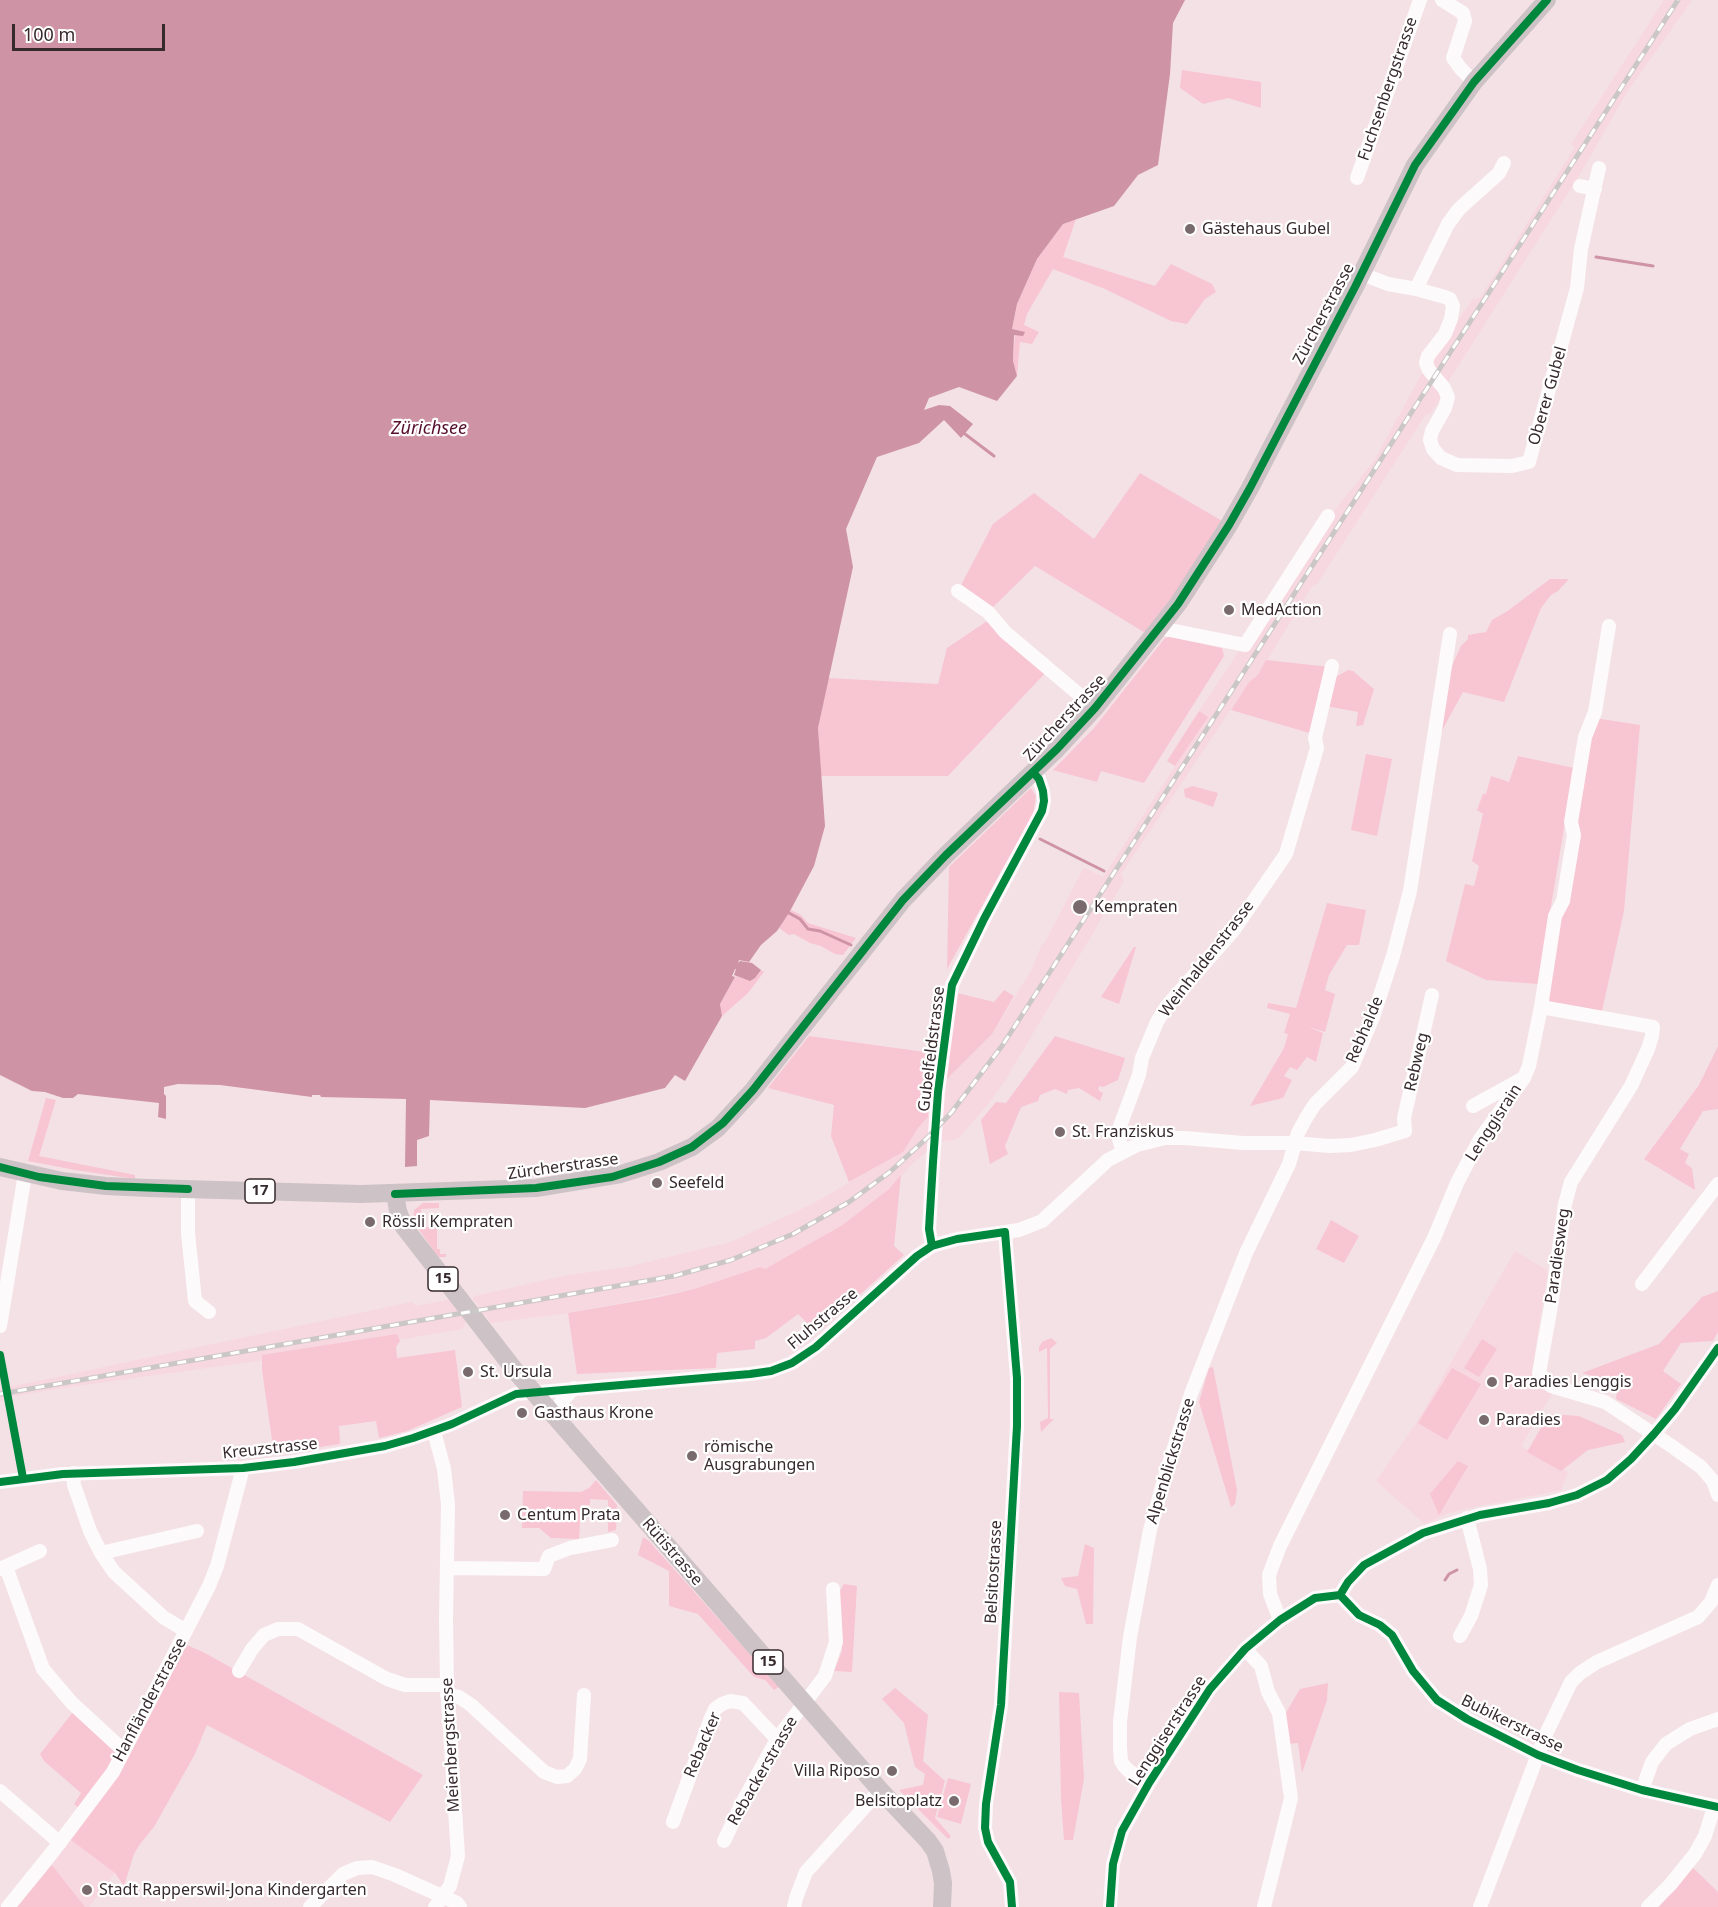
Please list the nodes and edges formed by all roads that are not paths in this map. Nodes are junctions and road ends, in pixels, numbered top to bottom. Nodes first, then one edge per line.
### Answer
1 (1420, 0) edge
2 (1442, 0) edge
3 (1547, 0) edge
4 (1474, 82) junction
5 (1504, 163) dead end
6 (1599, 168) dead end
7 (1357, 178) dead end
8 (1580, 186) dead end
9 (1595, 189) junction
10 (1362, 273) junction
11 (1416, 289) junction
12 (1328, 516) dead end
13 (958, 591) dead end
14 (1609, 626) dead end
15 (1160, 628) junction
16 (1450, 634) dead end
17 (1332, 666) dead end
18 (1095, 708) junction
19 (1033, 772) junction
20 (1432, 994) dead end
21 (1541, 1007) junction
22 (1524, 1078) junction
23 (1473, 1106) dead end
24 (1295, 1143) junction
25 (1123, 1152) junction
26 (0, 1167) edge
27 (25, 1174) junction
28 (1718, 1184) edge
29 (188, 1189) junction
30 (395, 1194) junction
31 (1012, 1231) junction
32 (932, 1246) junction
33 (1642, 1284) dead end
34 (209, 1312) dead end
35 (0, 1326) edge
36 (1718, 1348) edge
37 (574, 1388) junction
38 (533, 1392) junction
39 (557, 1419) junction
40 (434, 1431) junction
41 (1654, 1434) junction
42 (243, 1468) junction
43 (73, 1473) junction
44 (0, 1482) edge
45 (1718, 1495) edge
46 (1467, 1518) junction
47 (197, 1531) dead end
48 (612, 1540) dead end
49 (40, 1551) dead end
50 (101, 1553) junction
51 (3, 1568) edge
52 (447, 1568) junction
53 (1718, 1585) edge
54 (833, 1589) dead end
55 (1340, 1595) junction
56 (1280, 1620) junction
57 (186, 1631) junction
58 (1460, 1635) dead end
59 (1245, 1649) junction
60 (239, 1671) dead end
61 (447, 1690) junction
62 (584, 1695) dead end
63 (804, 1702) junction
64 (1718, 1719) edge
65 (777, 1739) junction
66 (123, 1750) junction
67 (1538, 1755) junction
68 (1149, 1783) junction
69 (880, 1790) junction
70 (1642, 1790) junction
71 (0, 1791) edge
72 (1716, 1807) edge
73 (674, 1822) dead end
74 (724, 1841) dead end
75 (60, 1843) junction
76 (439, 1902) edge
77 (8, 1907) edge
78 (310, 1907) edge
79 (460, 1907) edge
80 (795, 1907) edge
81 (942, 1907) edge
82 (1012, 1907) edge
83 (1110, 1907) edge
84 (1263, 1907) edge
85 (1480, 1907) edge
86 (1648, 1907) edge

1 - 7 street, Fuchsenbergstrasse
2 - 4 street
3 - 4 main road, Zürcherstrasse / 17
4 - 10 main road, Zürcherstrasse / 17
5 - 11 street
6 - 9 street, Oberer Gubel
8 - 9 street
9 - 11 street, Oberer Gubel
10 - 11 street, Oberer Gubel
10 - 15 main road, Zürcherstrasse / 17
12 - 15 street
13 - 18 street
14 - 21 street, Lenggisrain
15 - 18 main road, Zürcherstrasse / 17
16 - 24 street, Rebhalde
17 - 25 street, Weinhaldenstrasse
18 - 19 main road, Zürcherstrasse / 17
19 - 30 main road, Zürcherstrasse / 17
19 - 32 street, Gubelfeldstrasse
20 - 24 street, Rebweg
21 - 22 street, Lenggisrain
21 - 41 street, Paradiesweg
22 - 23 street
22 - 56 street, Lenggisrain
24 - 25 street
24 - 68 street, Alpenblickstrasse
25 - 31 street
26 - 27 main road, Zürcherstrasse / 17
27 - 29 main road, Zürcherstrasse / 17
27 - 35 street
28 - 33 street
29 - 30 main road, Zürcherstrasse / 17
29 - 34 street
30 - 38 main road, Rütistrasse / 15
31 - 32 street, Fluhstrasse
31 - 82 street, Belsitostrasse
32 - 37 street, Fluhstrasse
36 - 41 street
37 - 38 street, Fluhstrasse
37 - 39 street
38 - 39 main road, Rütistrasse / 15
38 - 40 street, Kreuzstrasse
39 - 63 main road, Rütistrasse / 15
40 - 42 street, Kreuzstrasse
40 - 52 street, Meienbergstrasse
41 - 45 street, Paradiesweg
41 - 46 street
42 - 43 street, Kreuzstrasse
42 - 57 street, Hanfländerstrasse
43 - 44 street, Kreuzstrasse
43 - 50 street
46 - 55 street
46 - 58 street
47 - 50 street
48 - 52 street
49 - 51 street
50 - 57 street
51 - 66 street
52 - 61 street, Meienbergstrasse
53 - 67 street
54 - 63 street, Rebackerstrasse
55 - 56 street, Lenggiserstrasse
55 - 67 street, Bubikerstrasse
56 - 59 street, Lenggiserstrasse
57 - 66 street, Hanfländerstrasse
59 - 68 street, Lenggiserstrasse
59 - 84 street
60 - 61 street
61 - 62 street
61 - 76 street, Meienbergstrasse
63 - 65 street, Rebackerstrasse
63 - 69 main road, Rütistrasse / 15
64 - 70 street
65 - 73 street, Rebacker
65 - 74 street, Rebackerstrasse
66 - 75 street, Hanfländerstrasse
67 - 70 street, Bubikerstrasse
67 - 85 street
68 - 83 street, Lenggiserstrasse
69 - 80 street
69 - 81 main road, Rütistrasse / 15
70 - 72 street, Bubikerstrasse
71 - 75 street
72 - 86 street
75 - 77 street, Hanfländerstrasse
76 - 78 street
76 - 79 street

